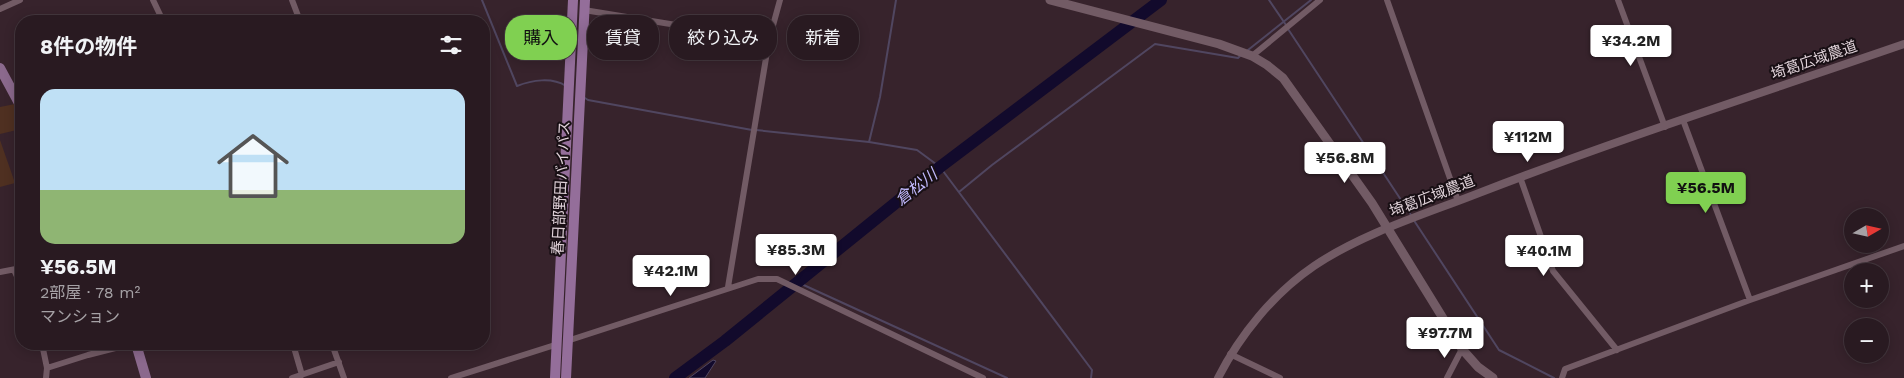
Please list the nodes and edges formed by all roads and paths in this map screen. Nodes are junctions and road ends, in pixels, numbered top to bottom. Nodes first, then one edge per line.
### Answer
1 (20, 0) edge
2 (153, 0) edge
3 (292, 0) edge
4 (573, 0) edge
5 (780, 0) edge
6 (1050, 0) edge
7 (1320, 0) edge
8 (1387, 0) edge
9 (1618, 0) edge
10 (585, 5) edge
11 (0, 9) edge
12 (160, 15) edge
13 (298, 15) edge
14 (776, 15) edge
15 (669, 21) edge
16 (1904, 44) edge
17 (1252, 56) junction
18 (766, 60) edge
19 (0, 68) edge
20 (3, 79) edge
21 (15, 98) edge
22 (1683, 120) junction
23 (1665, 127) junction
24 (1520, 177) junction
25 (1458, 201) junction
26 (1388, 228) junction
27 (1904, 246) edge
28 (15, 270) edge
29 (0, 272) edge
30 (728, 287) junction
31 (1750, 300) junction
32 (569, 340) junction
33 (557, 344) junction
34 (1462, 349) junction
35 (43, 350) edge
36 (108, 350) edge
37 (138, 350) edge
38 (295, 350) edge
39 (334, 350) edge
40 (1617, 350) junction
41 (1230, 354) junction
42 (339, 362) junction
43 (47, 368) junction
44 (302, 375) junction
45 (46, 378) edge
46 (146, 378) edge
47 (292, 378) edge
48 (344, 378) edge
49 (452, 378) edge
50 (555, 378) edge
51 (566, 378) edge
52 (983, 378) edge
53 (1218, 378) edge
54 (1280, 378) edge
55 (1447, 378) edge
56 (1493, 378) edge
57 (1562, 378) edge

1 - 11 street
2 - 12 street
3 - 13 street
4 - 33 highway, 春日部野田バイパス
5 - 14 street
6 - 17 main road
7 - 17 street
8 - 25 street
9 - 23 street
10 - 15 street
10 - 32 highway, 春日部野田バイパス
16 - 22 street, 埼葛広域農道
17 - 26 main road
18 - 30 street
19 - 20 main road
20 - 21 main road
22 - 23 street, 埼葛広域農道
22 - 31 street
23 - 24 street, 埼葛広域農道
24 - 25 street, 埼葛広域農道
24 - 40 street
25 - 26 street, 埼葛広域農道
26 - 34 main road
26 - 41 street, 埼葛広域農道
27 - 31 street
28 - 29 street
30 - 32 street
30 - 52 street
31 - 40 street
32 - 33 street
32 - 51 highway, 春日部野田バイパス
33 - 49 street
33 - 50 highway, 春日部野田バイパス
34 - 55 street
34 - 56 main road
35 - 43 street
36 - 43 street
37 - 46 main road
38 - 44 street
39 - 42 street
40 - 57 street
41 - 53 street, 埼葛広域農道
41 - 54 street
42 - 44 street
42 - 48 street
43 - 45 street
44 - 47 street

